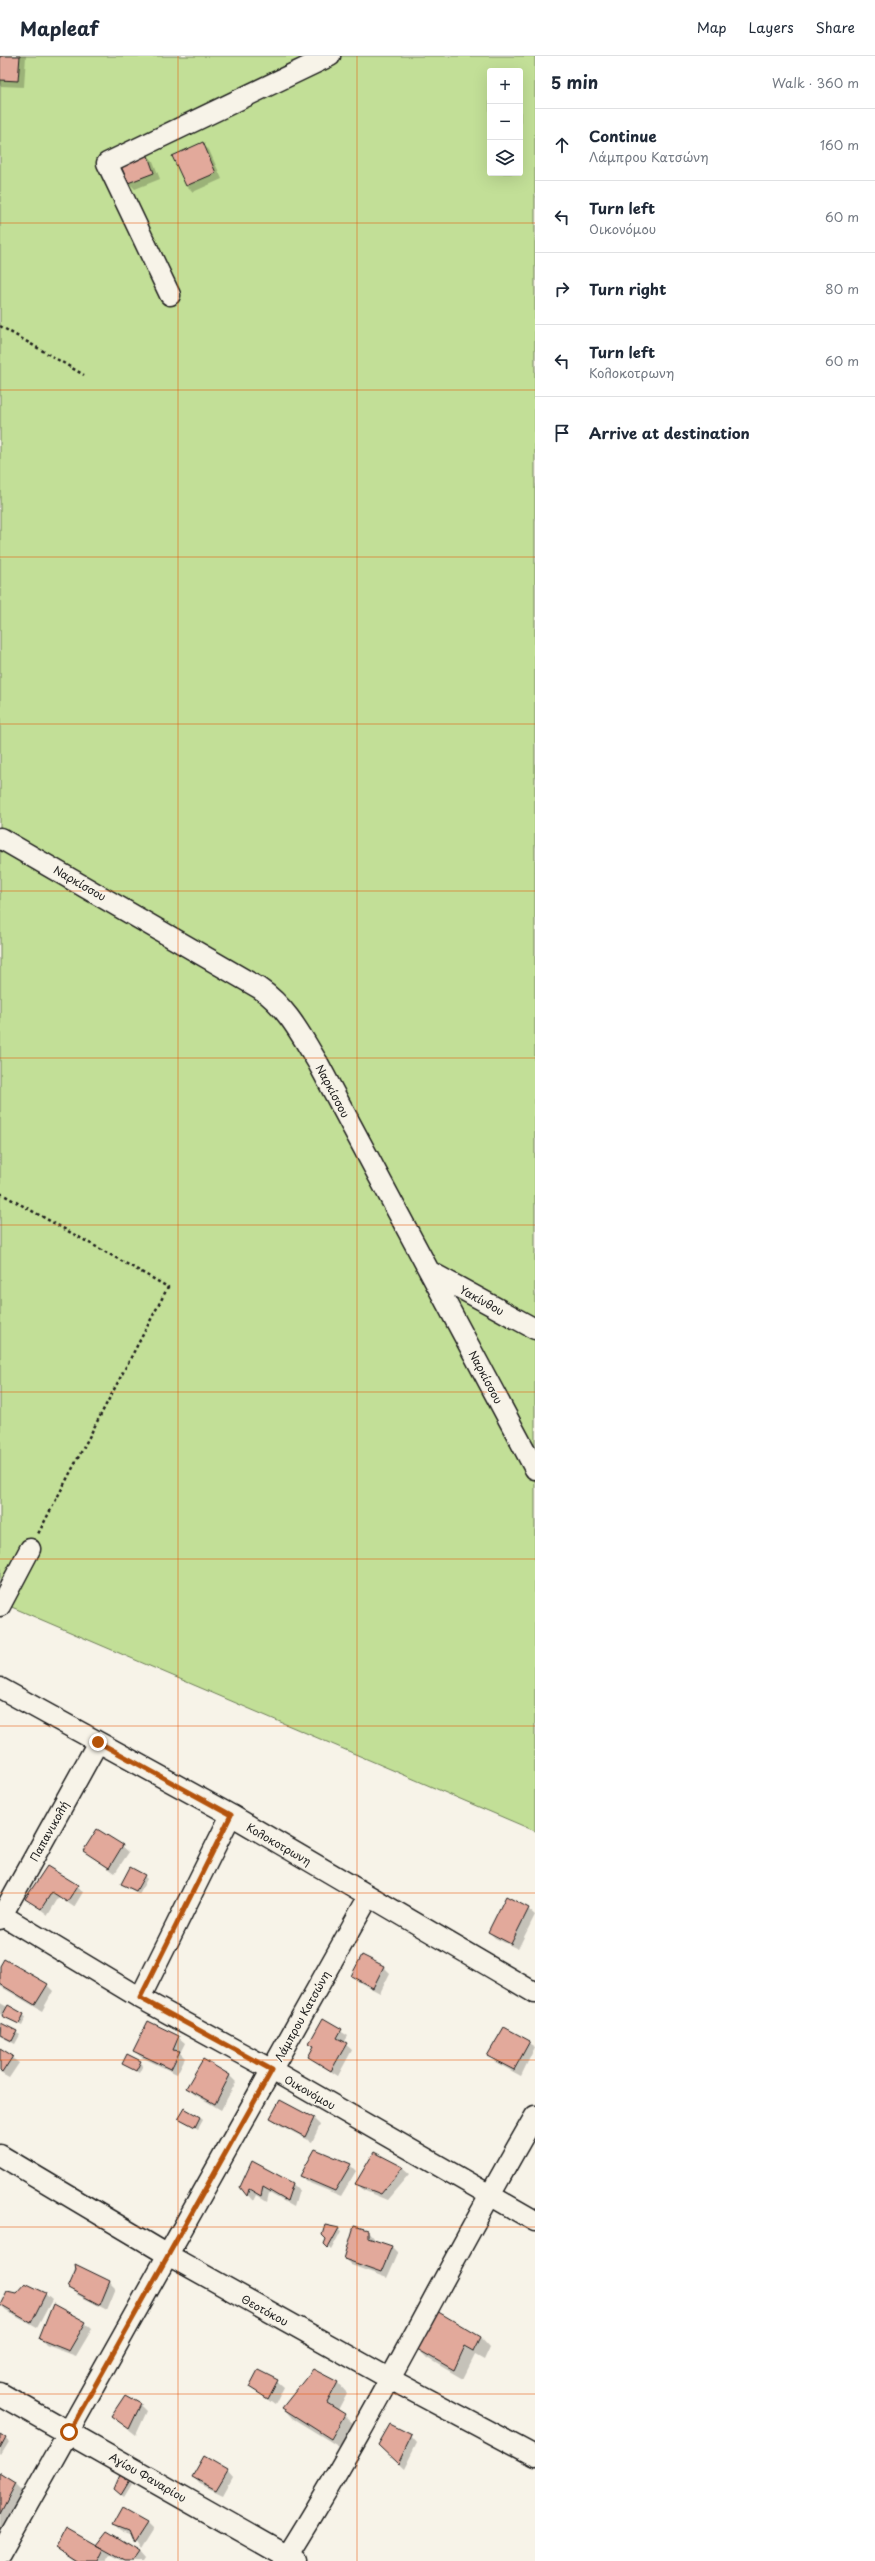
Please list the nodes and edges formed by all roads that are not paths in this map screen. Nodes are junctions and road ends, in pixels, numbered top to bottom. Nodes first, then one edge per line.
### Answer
1 (330, 56) edge
2 (170, 295) dead end
3 (0, 838) edge
4 (429, 1271) junction
5 (535, 1329) edge
6 (535, 1468) edge
7 (30, 1549) road end
8 (0, 1606) edge
9 (0, 1688) edge
10 (98, 1742) junction
11 (231, 1815) junction
12 (369, 1896) junction
13 (1, 1917) edge
14 (535, 1993) edge
15 (140, 1998) junction
16 (272, 2070) junction
17 (535, 2116) edge
18 (0, 2155) edge
19 (488, 2196) junction
20 (535, 2221) edge
21 (168, 2255) junction
22 (390, 2379) junction
23 (0, 2394) edge
24 (69, 2432) junction
25 (535, 2456) edge
26 (0, 2554) edge
27 (288, 2559) edge

1 - 2 street
3 - 4 street, Ναρκίσσου
4 - 5 street, Υακίνθου
4 - 6 street, Ναρκίσσου
7 - 8 street
9 - 10 street, Κολοκοτρωνη
10 - 11 street, Κολοκοτρωνη
10 - 13 street, Παπανικολή
11 - 12 street, Κολοκοτρωνη
11 - 15 street
12 - 14 street, Κολοκοτρωνη
12 - 16 street, Λάμπρου Κατσώνη
13 - 15 street, Οικονόμου
15 - 16 street, Οικονόμου
16 - 19 street, Οικονόμου
16 - 21 street, Λάμπρου Κατσώνη
17 - 19 street
18 - 21 street, Θεοτόκου
19 - 20 street, Οικονόμου
19 - 22 street
21 - 22 street, Θεοτόκου
21 - 24 street, Λάμπρου Κατσώνη
22 - 25 street, Θεοτόκου
22 - 27 street
23 - 24 street, Αγίου Φαναρίου
24 - 26 street, Λάμπρου Κατσώνη
24 - 27 street, Αγίου Φαναρίου

